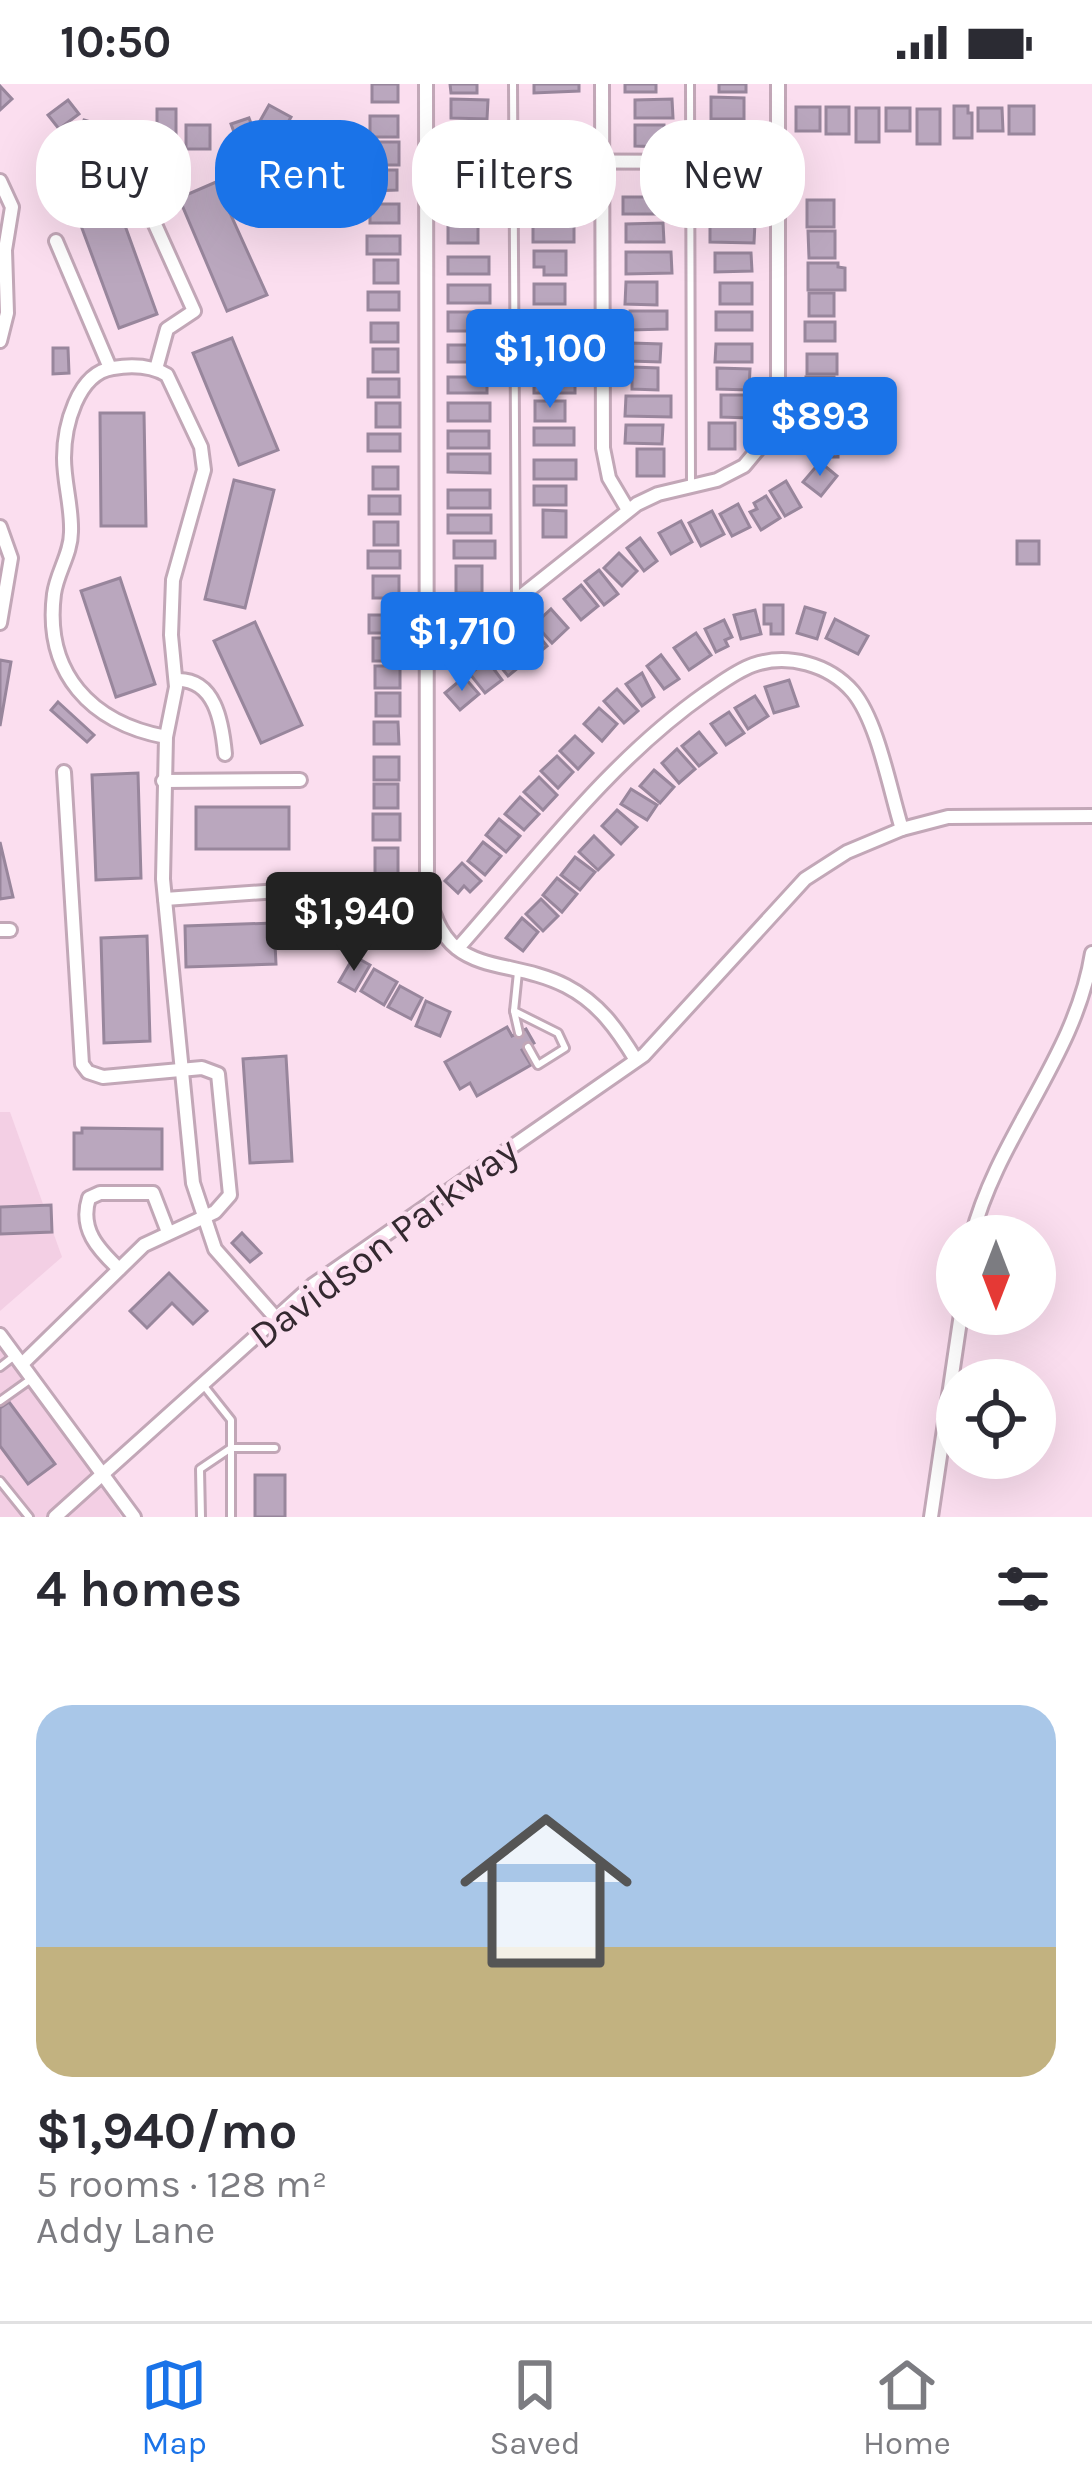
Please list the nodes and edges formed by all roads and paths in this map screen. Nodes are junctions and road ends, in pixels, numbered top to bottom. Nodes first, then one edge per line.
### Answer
1 (426, 84) edge
2 (513, 84) edge
3 (602, 84) edge
4 (690, 84) edge
5 (778, 84) edge
6 (426, 120) edge
7 (513, 120) edge
8 (602, 120) edge
9 (690, 120) edge
10 (778, 120) edge
11 (0, 181) edge
12 (157, 228) edge
13 (426, 228) edge
14 (514, 228) edge
15 (602, 228) edge
16 (691, 228) edge
17 (777, 228) edge
18 (3, 239) edge
19 (56, 241) dead end
20 (0, 341) edge
21 (110, 368) junction
22 (156, 369) junction
23 (692, 486) junction
24 (628, 510) junction
25 (0, 527) edge
26 (516, 602) junction
27 (0, 623) edge
28 (428, 638) junction
29 (176, 680) junction
30 (166, 736) junction
31 (225, 754) dead end
32 (64, 772) dead end
33 (300, 780) dead end
34 (164, 781) junction
35 (1092, 816) edge
36 (902, 830) junction
37 (293, 890) dead end
38 (165, 899) junction
39 (458, 948) junction
40 (1092, 953) edge
41 (518, 972) junction
42 (514, 1011) junction
43 (519, 1033) dead end
44 (528, 1047) dead end
45 (636, 1060) junction
46 (182, 1070) junction
47 (980, 1215) edge
48 (203, 1217) junction
49 (168, 1232) junction
50 (118, 1269) junction
51 (275, 1316) junction
52 (0, 1335) edge
53 (958, 1335) edge
54 (19, 1359) junction
55 (0, 1367) edge
56 (32, 1377) junction
57 (201, 1383) junction
58 (0, 1401) edge
59 (231, 1448) junction
60 (275, 1448) dead end
61 (102, 1471) junction
62 (0, 1480) edge
63 (29, 1517) edge
64 (55, 1517) edge
65 (134, 1517) edge
66 (201, 1517) edge
67 (231, 1517) edge
68 (931, 1517) edge

1 - 6 street
2 - 7 lane
3 - 8 street
4 - 9 lane
5 - 10 street
11 - 18 street
12 - 22 street
13 - 28 street
14 - 26 lane
15 - 24 street
16 - 23 lane
17 - 23 street
18 - 20 street
19 - 21 street
21 - 22 street
21 - 30 street
22 - 29 street
23 - 24 street
24 - 26 street
25 - 27 street
26 - 28 street
28 - 39 street
29 - 30 street
29 - 31 street
30 - 34 street
32 - 46 street
33 - 34 street
34 - 38 street
35 - 36 street, Davidson Parkway
36 - 39 street
36 - 45 street, Davidson Parkway
37 - 38 street
38 - 46 street
39 - 41 street
40 - 47 street
41 - 42 lane
41 - 45 street
42 - 43 lane
42 - 44 lane
45 - 51 street, Davidson Parkway
46 - 48 street
46 - 48 street
48 - 49 street
48 - 51 street
49 - 50 street
49 - 50 street
50 - 54 street
51 - 57 street, Davidson Parkway
52 - 54 street
53 - 68 street
54 - 55 lane
54 - 56 street
56 - 58 lane
56 - 61 street
57 - 59 lane
57 - 61 street, Davidson Parkway
59 - 60 lane
59 - 66 lane
59 - 67 lane
61 - 64 street, Davidson Parkway
61 - 65 street
62 - 63 lane

